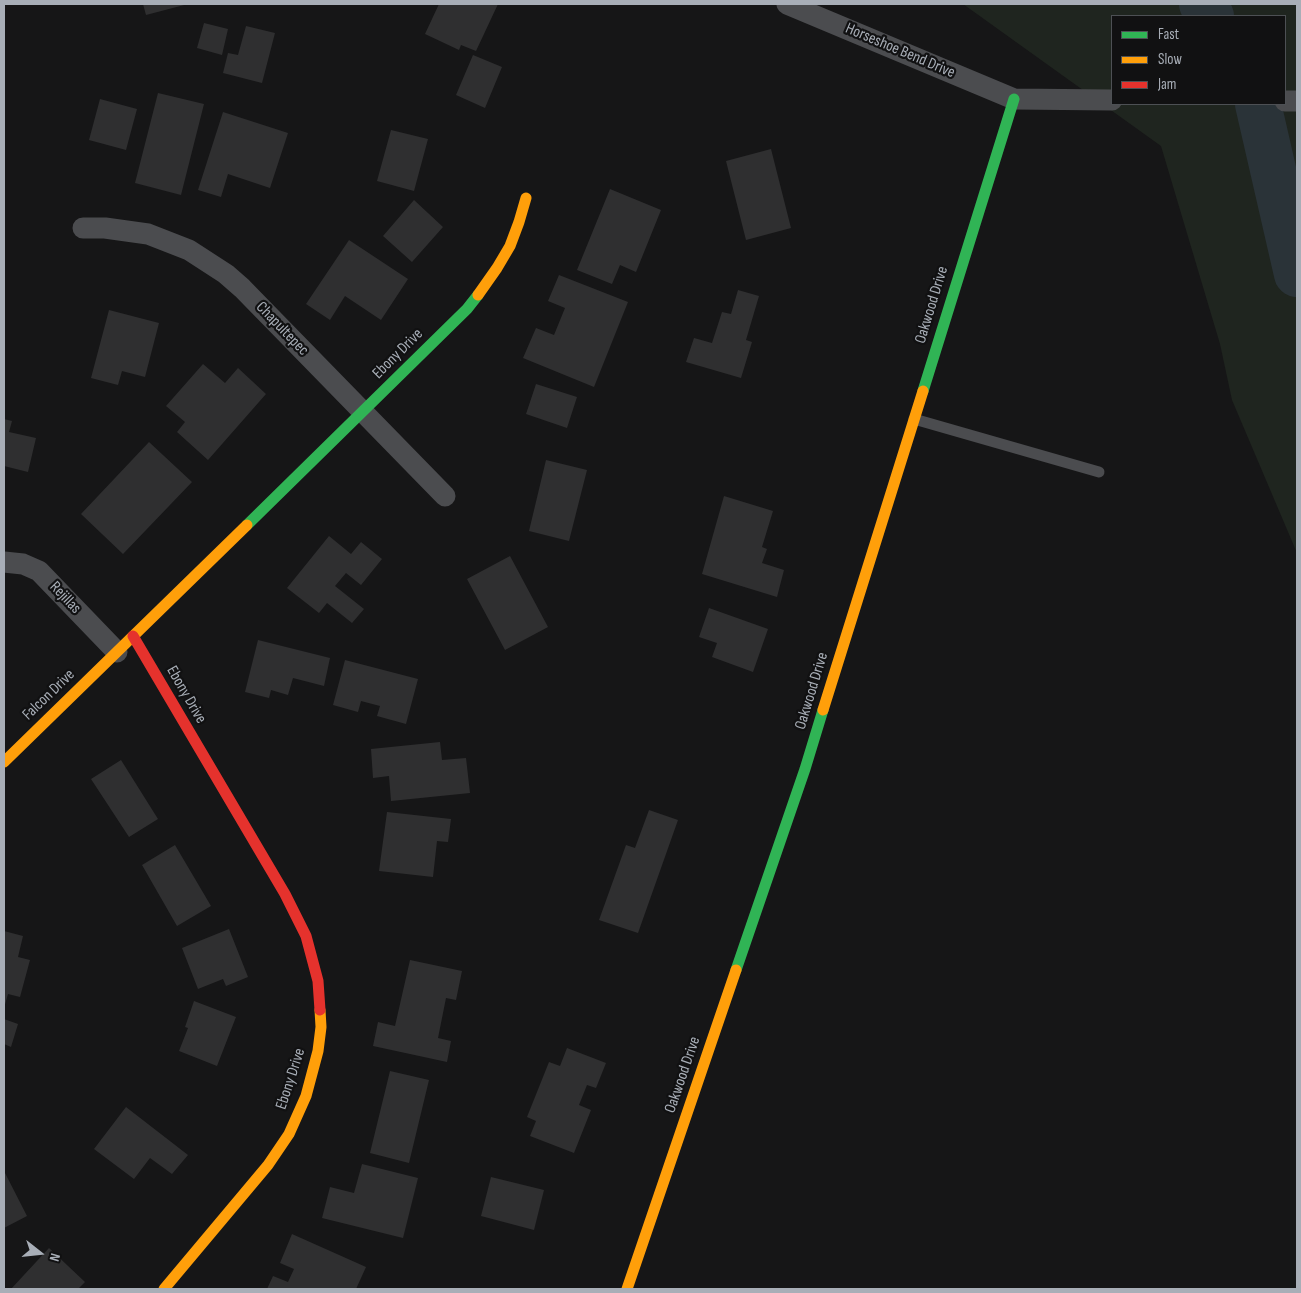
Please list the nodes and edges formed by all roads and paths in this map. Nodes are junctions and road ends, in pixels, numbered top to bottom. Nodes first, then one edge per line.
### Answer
1 (787, 4) edge
2 (1014, 99) junction
3 (1111, 100) edge
4 (526, 198) dead end
5 (83, 228) dead end
6 (362, 412) junction
7 (914, 419) junction
8 (1099, 472) dead end
9 (444, 496) dead end
10 (4, 562) edge
11 (133, 636) junction
12 (117, 652) junction
13 (4, 762) edge
14 (164, 1289) edge
15 (627, 1289) edge

1 - 2 street, Horseshoe Bend Drive
2 - 3 street
2 - 7 street, Oakwood Drive
4 - 6 street, Ebony Drive
5 - 6 street, Chapultepec
6 - 9 street, Chapultepec
6 - 11 street, Ebony Drive
7 - 8 lane
7 - 15 street, Oakwood Drive
10 - 12 street, Rejillas
11 - 12 street, Falcon Drive
11 - 14 street, Ebony Drive
12 - 13 street, Falcon Drive

